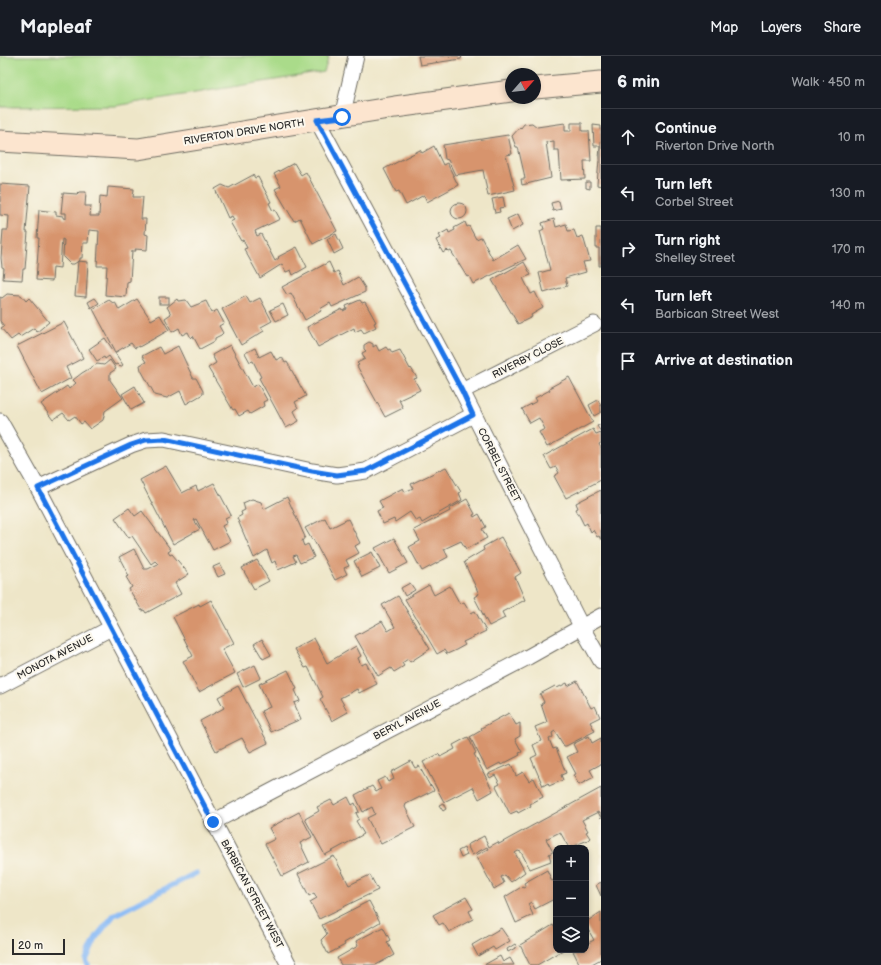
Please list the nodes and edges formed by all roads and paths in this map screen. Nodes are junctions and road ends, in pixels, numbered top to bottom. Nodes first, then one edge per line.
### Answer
1 (356, 56) edge
2 (601, 82) edge
3 (541, 87) edge
4 (505, 92) edge
5 (342, 117) junction
6 (317, 120) junction
7 (0, 141) edge
8 (594, 324) dead end
9 (462, 391) junction
10 (473, 415) junction
11 (0, 421) edge
12 (38, 488) junction
13 (601, 616) edge
14 (581, 626) junction
15 (111, 628) junction
16 (601, 661) edge
17 (0, 686) edge
18 (213, 822) junction
19 (289, 965) edge

1 - 5 street
2 - 3 street
4 - 5 street, RIVERTON DRIVE NORTH
5 - 6 street, RIVERTON DRIVE NORTH
6 - 7 street, RIVERTON DRIVE NORTH
6 - 9 street, CORBEL STREET
8 - 9 street, RIVERBY CLOSE
9 - 10 street, CORBEL STREET
10 - 12 street
10 - 14 street, CORBEL STREET
11 - 12 street, BARBICAN STREET WEST
12 - 15 street, BARBICAN STREET WEST
13 - 14 street, BERYL AVENUE
14 - 16 street, CORBEL STREET
14 - 18 street, BERYL AVENUE
15 - 17 street, MONOTA AVENUE
15 - 18 street, BARBICAN STREET WEST
18 - 19 street, BARBICAN STREET WEST

